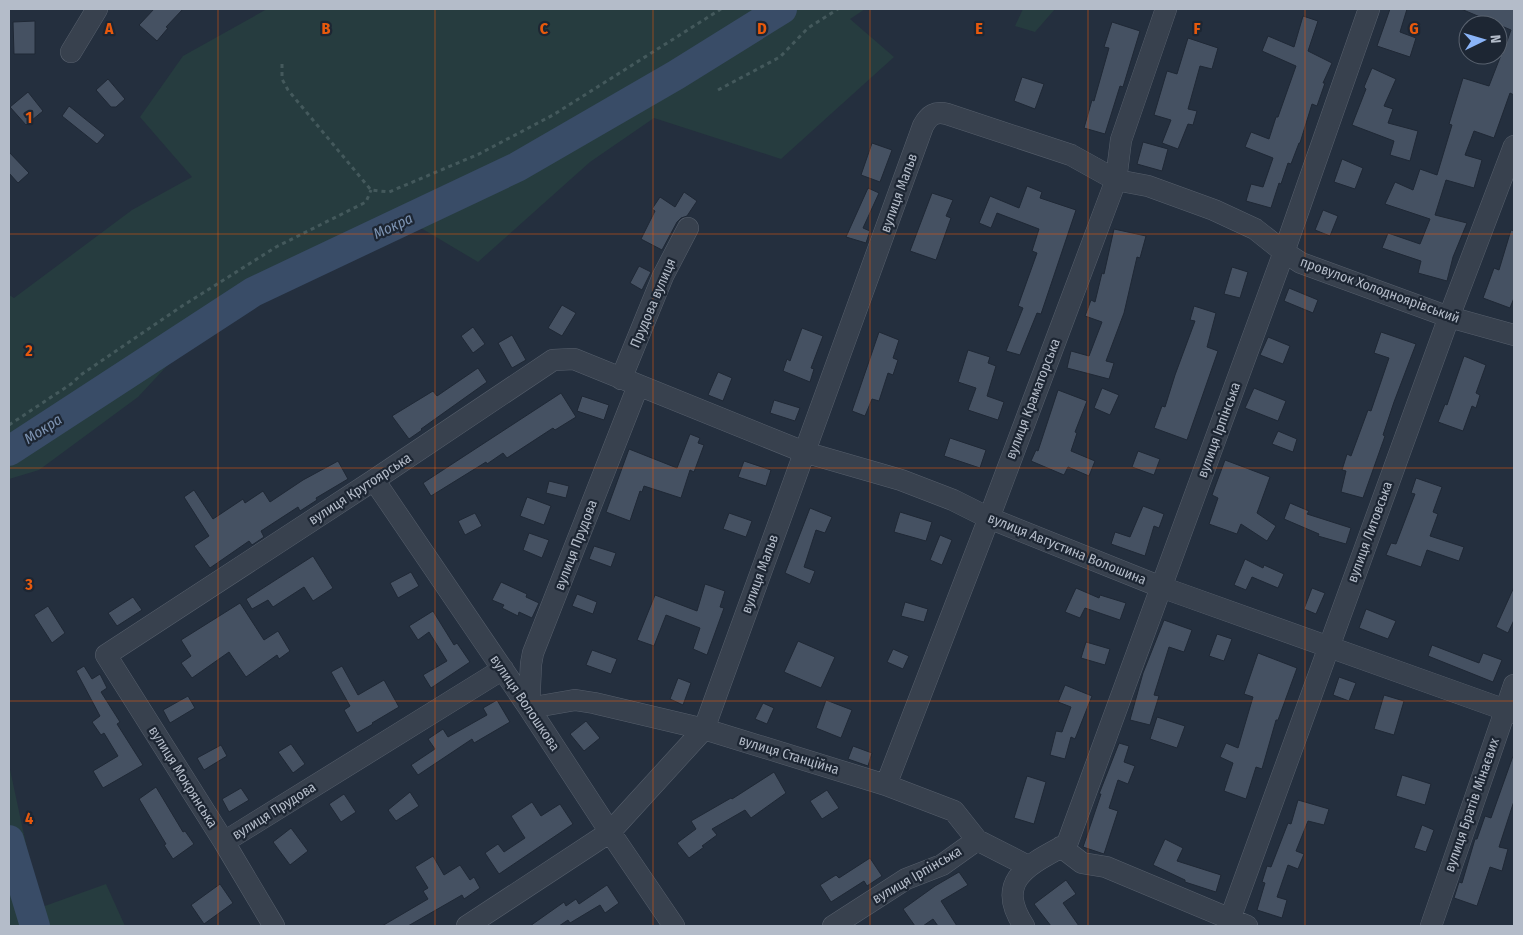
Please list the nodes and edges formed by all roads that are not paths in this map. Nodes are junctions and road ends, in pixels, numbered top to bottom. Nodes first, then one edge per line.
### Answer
1 (97, 9) edge
2 (1166, 9) edge
3 (1369, 9) edge
4 (71, 52) dead end
5 (923, 126) joint
6 (1514, 146) edge
7 (1116, 180) junction
8 (688, 228) dead end
9 (1284, 252) junction
10 (1449, 317) junction
11 (1514, 335) edge
12 (630, 383) junction
13 (804, 452) junction
14 (374, 480) junction
15 (989, 518) junction
16 (1161, 587) junction
17 (1328, 647) junction
18 (106, 655) joint
19 (503, 669) junction
20 (1514, 684) edge
21 (529, 708) junction
22 (1510, 712) edge
23 (704, 729) junction
24 (886, 785) junction
25 (610, 832) junction
26 (977, 840) junction
27 (224, 842) junction
28 (1062, 847) junction
29 (1028, 866) junction
30 (1238, 922) edge
31 (274, 926) edge
32 (467, 926) edge
33 (674, 926) edge
34 (833, 926) edge
35 (1024, 926) edge
36 (1431, 926) edge

1 - 4 street
2 - 7 street, вулиця Краматорська
3 - 9 street, вулиця Ірпінська
5 - 7 street, провулок Холодноярівський
5 - 13 street, вулиця Мальв
6 - 10 street, вулиця Литовська
7 - 9 street, провулок Холодноярівський
7 - 15 street, вулиця Краматорська
8 - 12 street, Прудова вулиця
9 - 10 street, провулок Холодноярівський
9 - 16 street, вулиця Ірпінська
10 - 11 street, провулок Холодноярівський
10 - 17 street, вулиця Литовська
12 - 13 street, вулиця Августина Волошина
12 - 14 street, вулиця Крутоярська
12 - 21 street, вулиця Прудова
13 - 15 street, вулиця Августина Волошина
13 - 23 street, вулиця Мальв
14 - 18 street, вулиця Крутоярська
14 - 19 street, вулиця Волошкова
15 - 16 street, вулиця Августина Волошина
15 - 24 street, вулиця Краматорська
16 - 17 street, вулиця Августина Волошина
16 - 28 street, вулиця Ірпінська
17 - 22 street, вулиця Августина Волошина
17 - 30 street, вулиця Литовська
18 - 27 street, вулиця Мокрянська
19 - 21 street, вулиця Волошкова
19 - 27 street, вулиця Прудова
20 - 22 street, вулиця Братів Мінаєвих
21 - 23 street, вулиця Станційна
21 - 25 street, вулиця Волошкова
22 - 36 street, вулиця Братів Мінаєвих
23 - 24 street, вулиця Станційна
23 - 25 street, вулиця Мальв
24 - 26 street, вулиця Станційна
25 - 32 street, вулиця Мальв
25 - 33 street, вулиця Волошкова
26 - 29 street, вулиця Станційна
26 - 34 street, вулиця Ірпінська
27 - 31 street, вулиця Мокрянська
28 - 29 street
28 - 30 street
29 - 35 street

